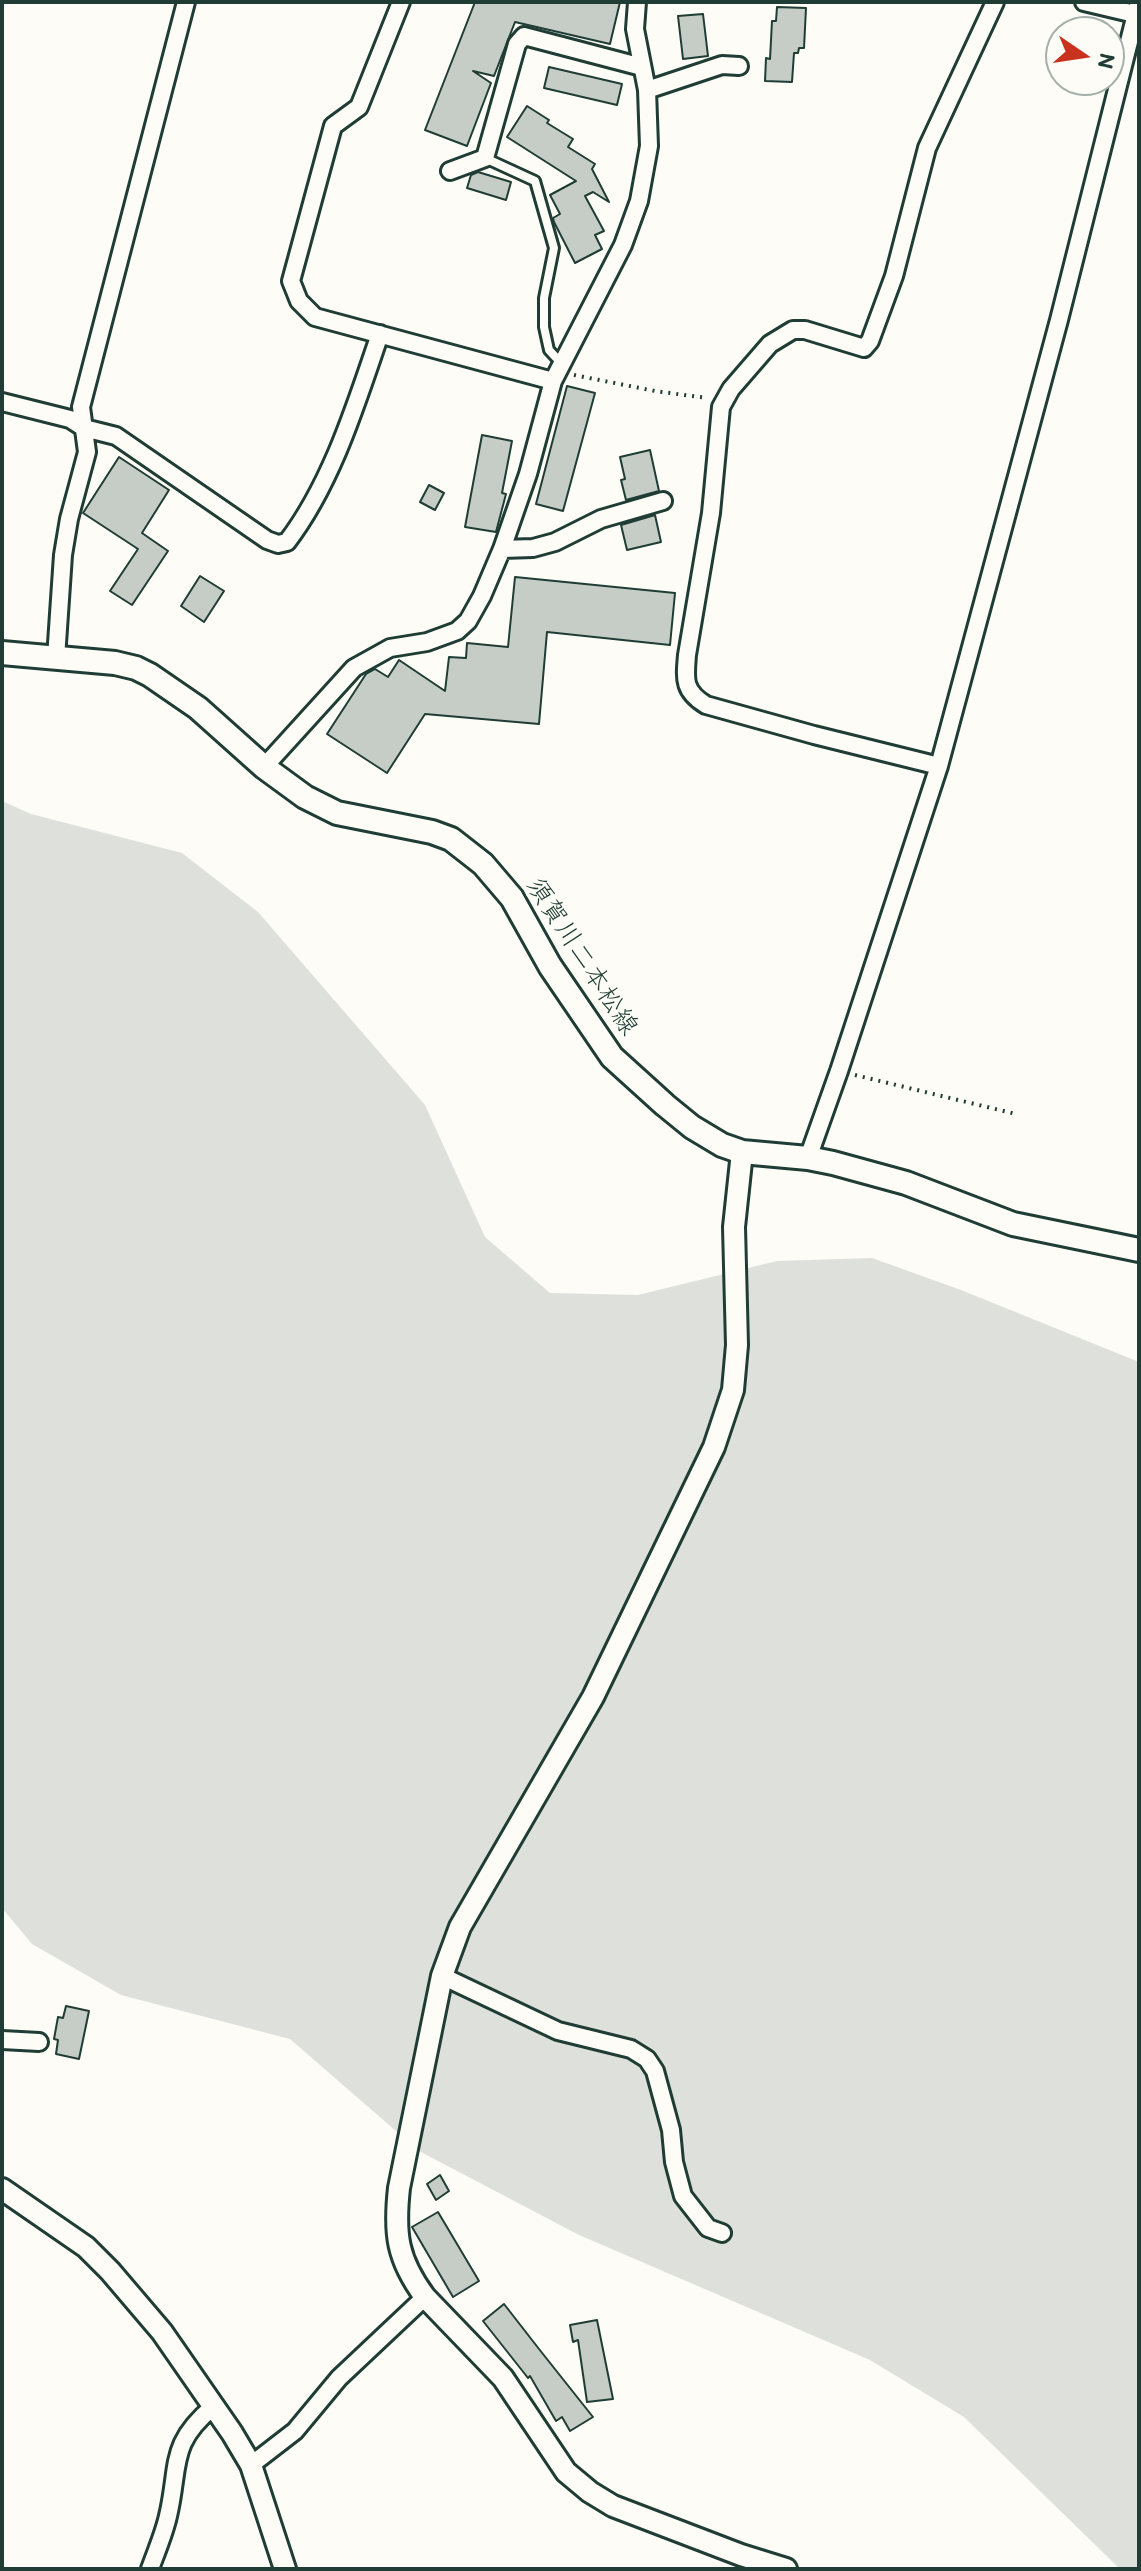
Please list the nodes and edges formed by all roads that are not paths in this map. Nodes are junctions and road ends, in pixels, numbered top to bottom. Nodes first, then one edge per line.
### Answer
1 (186, 2) edge
2 (401, 2) edge
3 (637, 2) edge
4 (995, 2) edge
5 (1084, 2) edge
6 (1138, 10) edge
7 (739, 66) dead end
8 (642, 67) junction
9 (647, 90) junction
10 (485, 158) junction
11 (450, 171) dead end
12 (380, 334) junction
13 (558, 372) junction
14 (2, 402) edge
15 (84, 428) junction
16 (663, 501) dead end
17 (502, 549) junction
18 (2, 653) edge
19 (56, 658) junction
20 (939, 766) junction
21 (264, 767) junction
22 (742, 1152) junction
23 (808, 1158) junction
24 (1139, 1250) edge
25 (442, 1976) junction
26 (2, 2040) edge
27 (39, 2042) dead end
28 (2, 2189) edge
29 (722, 2233) dead end
30 (425, 2297) junction
31 (214, 2406) junction
32 (251, 2465) junction
33 (150, 2569) edge
34 (285, 2569) edge
35 (786, 2569) edge

1 - 15 street
2 - 12 street
3 - 8 street
4 - 20 street
5 - 6 street
6 - 20 street
7 - 9 street
8 - 9 street
8 - 10 street
9 - 13 street
10 - 11 street
10 - 13 lane
12 - 13 street
12 - 15 street
13 - 17 street
14 - 15 street
15 - 19 street
16 - 17 street
17 - 21 street
18 - 19 main road, 須賀川二本松線
19 - 21 main road, 須賀川二本松線
20 - 23 street
21 - 22 main road, 須賀川二本松線
22 - 23 main road, 須賀川二本松線
22 - 25 street
23 - 24 main road, 須賀川二本松線
25 - 29 street
25 - 30 street
26 - 27 street
28 - 31 street
30 - 32 street
30 - 35 street
31 - 32 street
31 - 33 street
32 - 34 street

